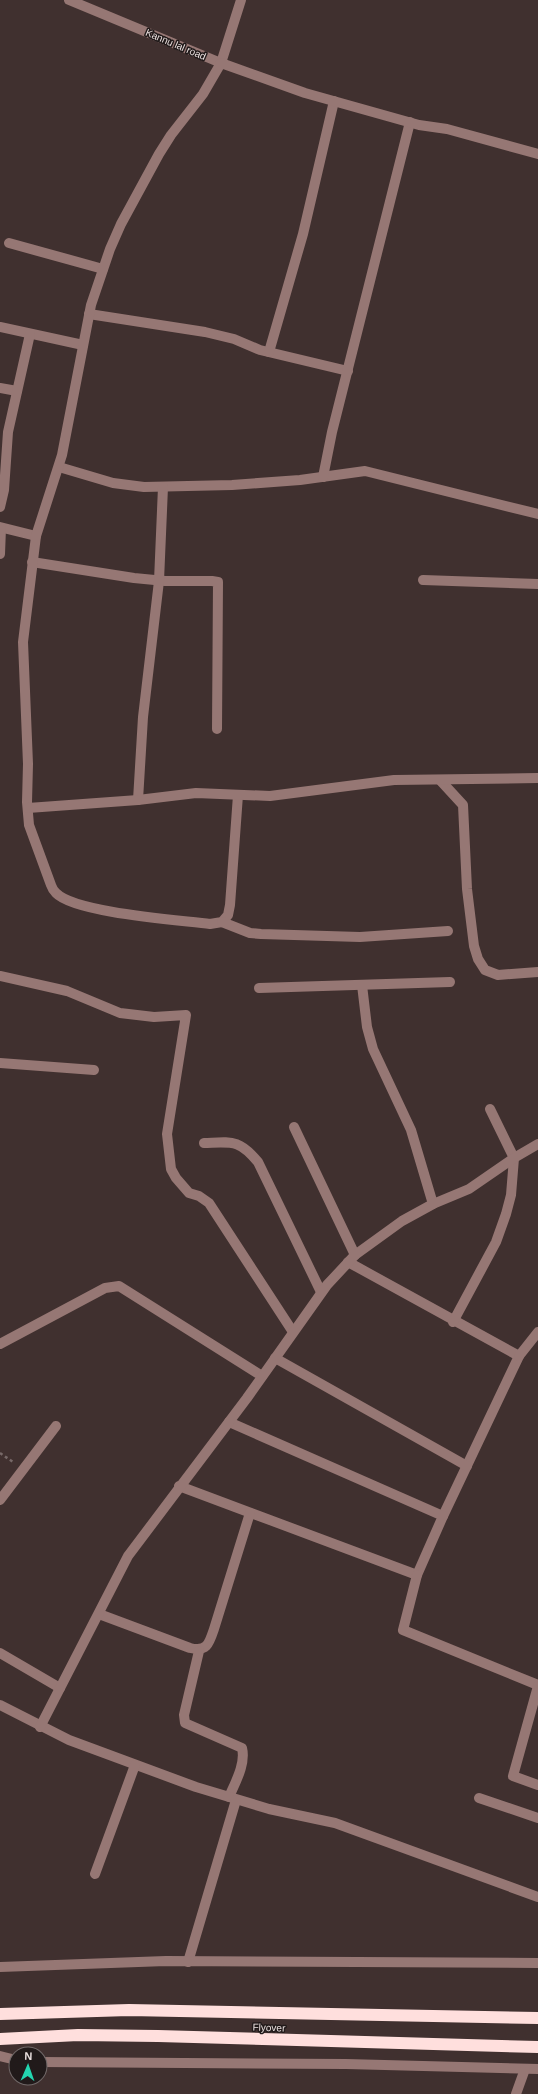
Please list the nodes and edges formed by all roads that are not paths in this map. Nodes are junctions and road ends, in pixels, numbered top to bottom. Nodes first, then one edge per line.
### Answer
1 (70, 0) edge
2 (241, 0) edge
3 (221, 63) junction
4 (334, 101) junction
5 (415, 124) junction
6 (538, 154) edge
7 (10, 243) dead end
8 (102, 269) junction
9 (89, 314) junction
10 (0, 328) edge
11 (30, 334) junction
12 (83, 345) junction
13 (269, 352) junction
14 (348, 371) junction
15 (0, 388) edge
16 (17, 391) junction
17 (58, 467) junction
18 (323, 477) junction
19 (163, 487) junction
20 (0, 507) edge
21 (538, 514) edge
22 (1, 528) edge
23 (36, 536) junction
24 (0, 554) edge
25 (32, 562) junction
26 (423, 580) dead end
27 (159, 581) junction
28 (538, 584) edge
29 (217, 729) dead end
30 (538, 778) edge
31 (440, 780) junction
32 (238, 795) junction
33 (138, 800) junction
34 (28, 808) junction
35 (222, 922) junction
36 (448, 931) dead end
37 (538, 972) edge
38 (0, 976) edge
39 (450, 982) dead end
40 (362, 985) junction
41 (259, 988) dead end
42 (0, 1063) edge
43 (94, 1070) dead end
44 (490, 1109) dead end
45 (294, 1128) dead end
46 (204, 1143) dead end
47 (538, 1144) edge
48 (514, 1158) junction
49 (433, 1204) junction
50 (352, 1259) junction
51 (322, 1292) junction
52 (453, 1322) junction
53 (293, 1332) junction
54 (538, 1332) edge
55 (0, 1344) edge
56 (519, 1356) junction
57 (275, 1358) junction
58 (262, 1376) junction
59 (229, 1422) junction
60 (56, 1426) dead end
61 (466, 1466) junction
62 (179, 1486) junction
63 (0, 1500) edge
64 (250, 1513) junction
65 (443, 1516) junction
66 (417, 1575) junction
67 (99, 1614) junction
68 (199, 1650) junction
69 (0, 1653) edge
70 (538, 1686) edge
71 (60, 1688) junction
72 (0, 1705) edge
73 (40, 1727) junction
74 (135, 1765) junction
75 (538, 1785) edge
76 (232, 1798) junction
77 (478, 1798) dead end
78 (538, 1818) edge
79 (95, 1874) dead end
80 (538, 1896) edge
81 (188, 1962) junction
82 (538, 1963) edge
83 (0, 1967) edge
84 (0, 2014) edge
85 (538, 2018) edge
86 (0, 2039) edge
87 (538, 2047) edge
88 (48, 2062) edge
89 (525, 2069) junction
90 (538, 2069) edge
91 (516, 2094) edge

1 - 3 street, Kannu lal road
2 - 3 street
3 - 4 street, Kannu lal road
3 - 8 street
4 - 5 street, Kannu lal road
4 - 13 street
5 - 6 street, Kannu lal road
5 - 14 street
7 - 8 street
8 - 9 street
9 - 12 street
9 - 13 street
10 - 11 street
11 - 12 street
11 - 16 street
12 - 17 street
13 - 14 street
14 - 18 street
15 - 16 street
16 - 20 street
17 - 19 street
17 - 23 street
18 - 19 street
18 - 21 street
19 - 27 street
22 - 23 street
22 - 24 street
23 - 25 street
25 - 27 street
25 - 34 street
26 - 28 street
27 - 29 street
27 - 33 street
30 - 31 street
31 - 32 street
31 - 37 street
32 - 33 street
32 - 35 street
33 - 34 street
34 - 35 street
35 - 36 street
38 - 53 street
39 - 40 street
40 - 41 street
40 - 49 street
42 - 43 street
44 - 48 street
45 - 50 street
46 - 51 street
47 - 48 street
48 - 49 street
48 - 52 street
49 - 50 street
50 - 51 street
50 - 52 street
51 - 53 street
52 - 56 street
53 - 57 street
54 - 56 street
55 - 58 street
56 - 61 street
57 - 58 street
57 - 61 street
58 - 59 street
59 - 62 street
59 - 65 street
60 - 63 street
61 - 65 street
62 - 64 street
62 - 67 street
64 - 66 street
64 - 68 street
65 - 66 street
66 - 70 street
67 - 68 street
67 - 71 street
68 - 76 street
69 - 71 street
70 - 75 street
71 - 73 street
72 - 73 street
73 - 74 street
74 - 76 street
74 - 79 street
76 - 80 street
76 - 81 street
77 - 78 street
81 - 82 street
81 - 83 street
84 - 85 highway, Flyover
86 - 87 highway, Flyover
88 - 89 street
89 - 90 street
89 - 91 street

